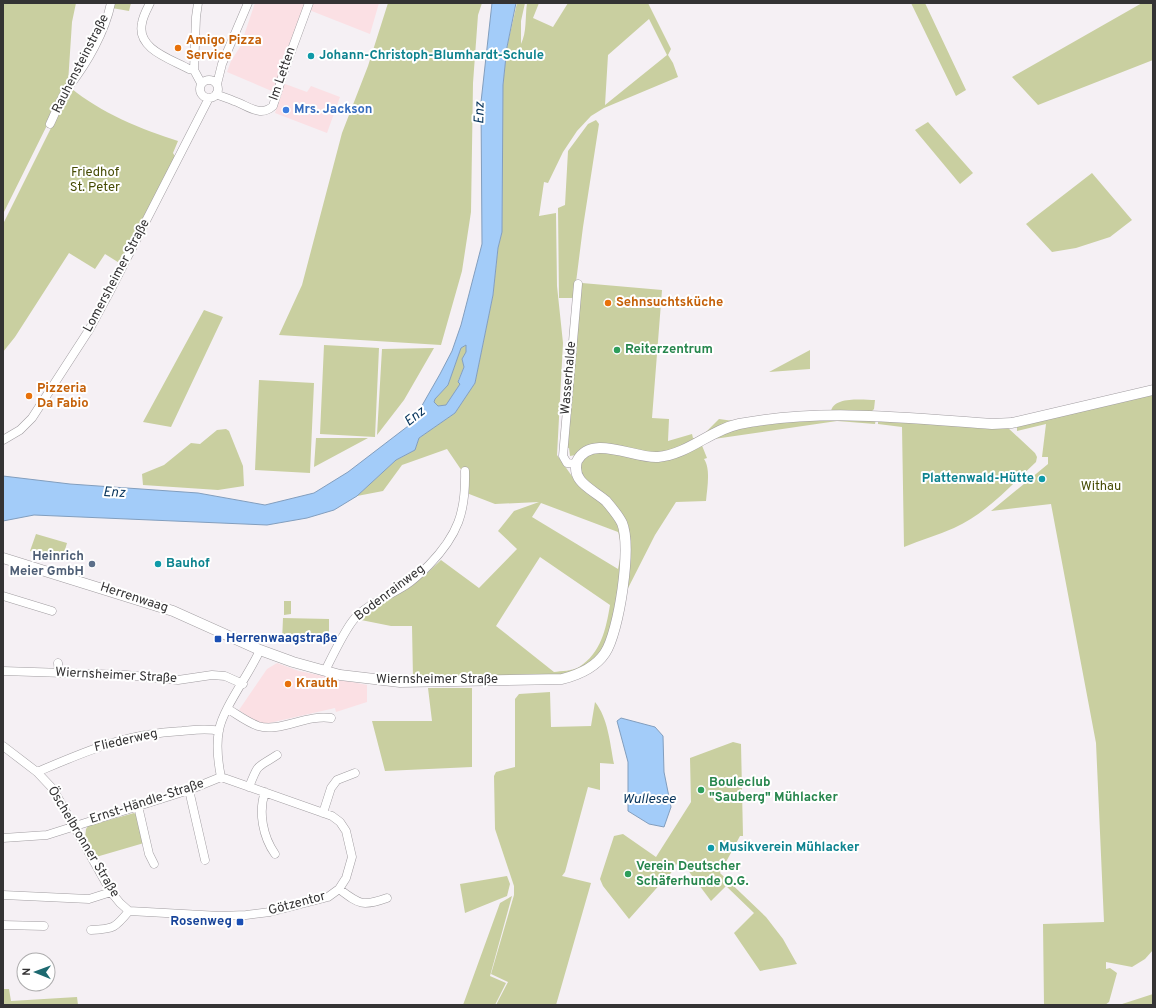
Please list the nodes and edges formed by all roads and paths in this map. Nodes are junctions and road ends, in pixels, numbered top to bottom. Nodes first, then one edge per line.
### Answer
1 (110, 3) edge
2 (150, 3) edge
3 (198, 3) edge
4 (248, 3) edge
5 (309, 3) edge
6 (194, 70) junction
7 (201, 83) junction
8 (212, 90) junction
9 (50, 124) dead end
10 (578, 284) dead end
11 (1153, 390) edge
12 (3, 440) edge
13 (576, 464) junction
14 (465, 471) dead end
15 (3, 558) edge
16 (3, 596) edge
17 (52, 611) dead end
18 (260, 650) junction
19 (58, 663) dead end
20 (3, 671) edge
21 (325, 672) junction
22 (59, 673) junction
23 (243, 684) junction
24 (228, 709) junction
25 (331, 718) dead end
26 (219, 731) junction
27 (3, 746) edge
28 (277, 755) dead end
29 (37, 772) junction
30 (355, 773) dead end
31 (221, 777) junction
32 (248, 787) junction
33 (190, 790) junction
34 (265, 792) junction
35 (138, 806) junction
36 (323, 813) junction
37 (74, 826) junction
38 (3, 838) edge
39 (276, 854) dead end
40 (205, 860) dead end
41 (154, 864) dead end
42 (339, 889) junction
43 (111, 892) junction
44 (3, 895) edge
45 (387, 898) dead end
46 (129, 911) junction
47 (220, 916) joint
48 (3, 925) edge
49 (44, 926) dead end
50 (91, 930) dead end

1 - 9 street, Rauhensteinstraße
2 - 6 street
3 - 6 street
4 - 8 street
5 - 8 street, Im Letten
6 - 7 street
7 - 8 street
7 - 8 street
8 - 12 street, Lomersheimer Straße
10 - 13 street, Wasserhalde
11 - 13 main road
13 - 21 main road, Wiernsheimer Straße
14 - 21 street, Bodenrainweg
15 - 18 main road, Herrenwaag
16 - 17 street
18 - 21 main road, Wiernsheimer Straße
18 - 23 street
19 - 22 street
20 - 22 street, Wiernsheimer Straße
22 - 23 street, Wiernsheimer Straße
23 - 24 street
24 - 25 street
24 - 26 street
26 - 29 street, Fliederweg
26 - 31 street
27 - 29 street, Öschelbronner Straße
28 - 32 street
29 - 37 street, Öschelbronner Straße
30 - 36 street
31 - 32 street, Götzentor
31 - 33 street, Ernst-Händle-Straße
32 - 34 street, Götzentor
33 - 35 street, Ernst-Händle-Straße
33 - 40 street
34 - 36 street, Götzentor
34 - 39 street
35 - 37 street, Ernst-Händle-Straße
35 - 41 street
36 - 42 street, Götzentor
37 - 38 street, Ernst-Händle-Straße
37 - 43 street, Öschelbronner Straße
42 - 45 street
42 - 47 street, Götzentor
43 - 44 street
43 - 46 street, Öschelbronner Straße
46 - 47 street, Öschelbronner Straße
46 - 50 street
48 - 49 street

